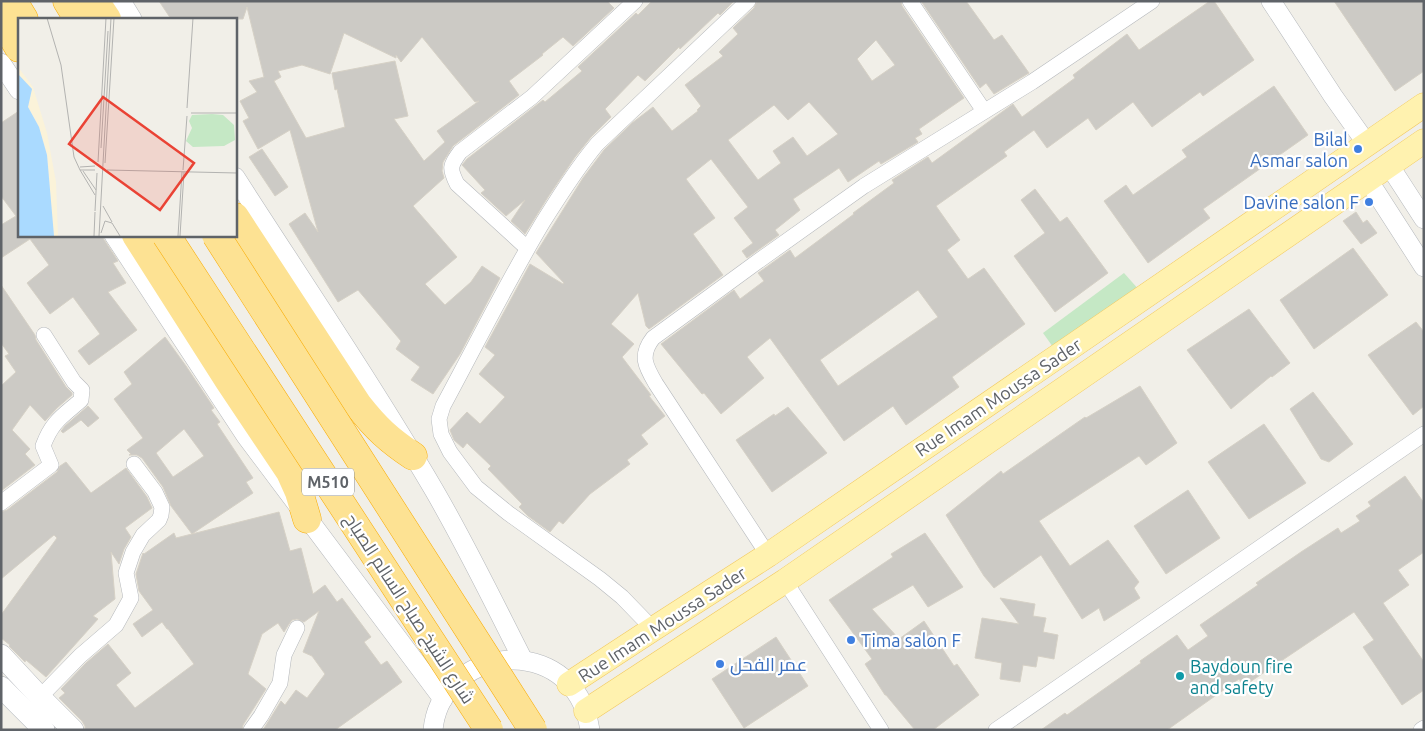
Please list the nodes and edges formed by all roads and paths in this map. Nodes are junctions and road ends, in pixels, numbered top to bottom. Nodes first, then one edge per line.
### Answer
1 (67, 1) edge
2 (95, 1) edge
3 (121, 1) edge
4 (635, 1) edge
5 (748, 1) edge
6 (910, 1) edge
7 (1152, 1) edge
8 (1271, 1) edge
9 (14, 12) edge
10 (77, 18) edge
11 (106, 18) edge
12 (131, 18) edge
13 (18, 41) edge
14 (1, 63) edge
15 (18, 88) edge
16 (1424, 106) edge
17 (984, 111) junction
18 (1424, 141) edge
19 (1367, 144) junction
20 (1389, 165) junction
21 (236, 179) edge
22 (1368, 180) junction
23 (236, 219) edge
24 (1424, 219) edge
25 (115, 236) edge
26 (137, 236) edge
27 (167, 236) edge
28 (217, 236) edge
29 (528, 248) junction
30 (1424, 268) edge
31 (44, 335) dead end
32 (1424, 434) edge
33 (413, 456) junction
34 (134, 464) dead end
35 (1, 503) edge
36 (307, 519) junction
37 (768, 555) junction
38 (785, 581) junction
39 (297, 628) dead end
40 (653, 628) junction
41 (1, 655) edge
42 (523, 660) junction
43 (569, 684) junction
44 (1, 687) edge
45 (40, 698) junction
46 (443, 699) junction
47 (588, 720) edge
48 (44, 730) edge
49 (73, 730) edge
50 (250, 730) edge
51 (433, 730) edge
52 (489, 730) edge
53 (533, 730) edge
54 (881, 730) edge
55 (996, 730) edge

1 - 10 highway
2 - 11 highway
3 - 12 street
4 - 29 street
5 - 29 street
6 - 17 street
7 - 17 street
8 - 19 street
9 - 13 highway
14 - 15 street
16 - 19 main road, Rue Imam Moussa Sader
17 - 37 street
18 - 20 main road, Rue Imam Moussa Sader
19 - 37 main road, Rue Imam Moussa Sader
20 - 22 main road, Rue Imam Moussa Sader
20 - 24 street
21 - 33 street
22 - 30 street
22 - 38 main road, Rue Imam Moussa Sader
23 - 33 highway
25 - 36 street, شارع الشيخ صباح السالم الصباح
26 - 36 highway
27 - 52 highway, شارع الشيخ صباح السالم الصباح / M510, bridge
28 - 53 highway, شارع الشيخ صباح السالم الصباح / M510, bridge
29 - 40 street
31 - 35 street
32 - 55 street
33 - 42 street
34 - 45 street
36 - 46 street, شارع الشيخ صباح السالم الصباح
37 - 40 main road, Rue Imam Moussa Sader
38 - 47 main road, Rue Imam Moussa Sader
38 - 54 street
39 - 50 street
40 - 43 main road, Rue Imam Moussa Sader
41 - 45 main road
42 - 43 street
42 - 46 street
43 - 47 street
44 - 48 main road
45 - 49 main road
46 - 51 street

